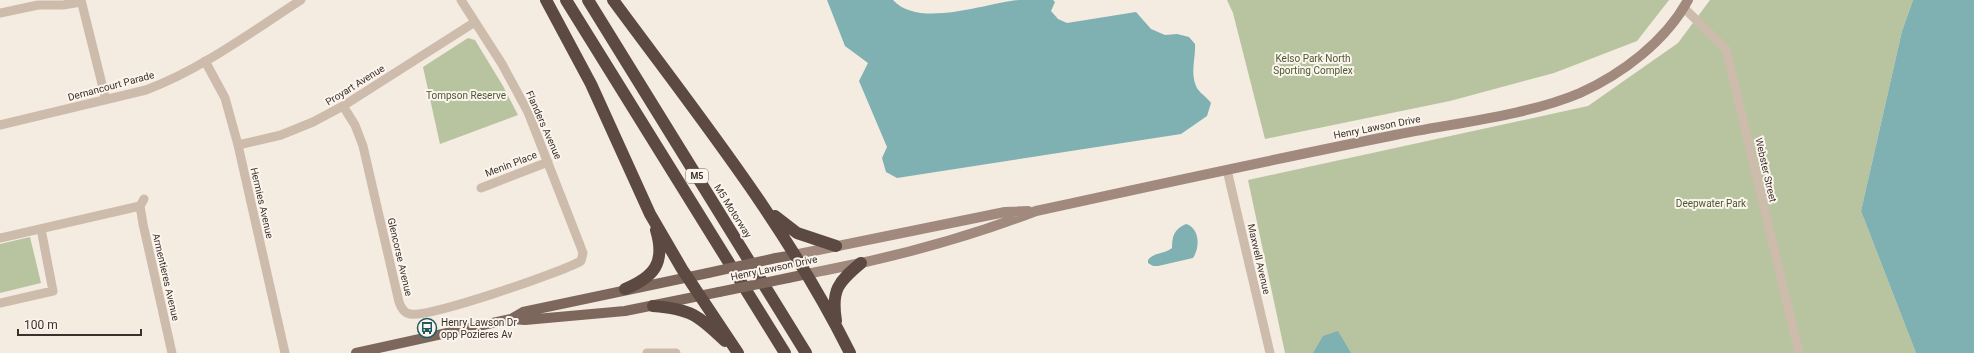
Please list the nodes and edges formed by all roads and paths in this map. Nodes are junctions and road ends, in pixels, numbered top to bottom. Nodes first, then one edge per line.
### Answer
1 (301, 0) edge
2 (461, 0) edge
3 (546, 0) edge
4 (566, 0) edge
5 (588, 0) edge
6 (613, 0) edge
7 (81, 1) edge
8 (1686, 4) edge
9 (0, 13) edge
10 (475, 22) junction
11 (205, 61) junction
12 (106, 100) junction
13 (343, 106) junction
14 (0, 125) edge
15 (238, 145) junction
16 (548, 162) junction
17 (1227, 170) junction
18 (481, 188) dead end
19 (764, 205) junction
20 (1036, 211) junction
21 (650, 214) junction
22 (41, 229) junction
23 (0, 238) edge
24 (836, 246) junction
25 (794, 255) junction
26 (861, 263) junction
27 (575, 264) joint
28 (807, 274) junction
29 (689, 277) junction
30 (625, 289) junction
31 (700, 296) junction
32 (0, 303) edge
33 (653, 306) junction
34 (511, 319) junction
35 (837, 327) junction
36 (363, 352) edge
37 (737, 352) edge
38 (172, 353) edge
39 (285, 353) edge
40 (647, 353) edge
41 (676, 353) edge
42 (785, 353) edge
43 (806, 353) edge
44 (850, 353) edge
45 (1270, 353) edge
46 (1799, 353) edge

1 - 11 street, Dernancourt Parade
2 - 10 street, Flanders Avenue
3 - 21 highway
4 - 42 highway, M5
5 - 43 highway, M5 Motorway / M5
6 - 19 highway
7 - 9 street
7 - 12 street
8 - 17 main road, Henry Lawson Drive
8 - 46 street, Webster Street
10 - 13 street, Proyart Avenue
10 - 16 street, Flanders Avenue
11 - 12 street, Dernancourt Parade
11 - 15 street, Hermies Avenue
12 - 14 street, Dernancourt Parade
13 - 15 street, Proyart Avenue
13 - 27 street, Glencorse Avenue
15 - 39 street, Hermies Avenue
16 - 18 street, Menin Place
16 - 27 street, Flanders Avenue
17 - 20 main road, Henry Lawson Drive
17 - 45 street, Maxwell Avenue
19 - 24 highway
19 - 25 highway
20 - 24 main road, Henry Lawson Drive
20 - 26 main road, Henry Lawson Drive
21 - 29 highway
21 - 30 highway
22 - 23 street, Armentieres Avenue
22 - 32 street
22 - 38 street, Armentieres Avenue
24 - 25 main road, Henry Lawson Drive
25 - 28 highway
25 - 29 main road, Henry Lawson Drive, bridge
26 - 28 main road, Henry Lawson Drive
26 - 35 highway
28 - 31 main road, Henry Lawson Drive, bridge
28 - 35 highway
29 - 30 main road, Henry Lawson Drive
29 - 31 highway
30 - 34 main road, Henry Lawson Drive
31 - 33 main road, Henry Lawson Drive
31 - 37 highway
33 - 34 main road, Henry Lawson Drive
33 - 37 highway
34 - 36 main road, Henry Lawson Drive
35 - 44 highway
40 - 41 street

